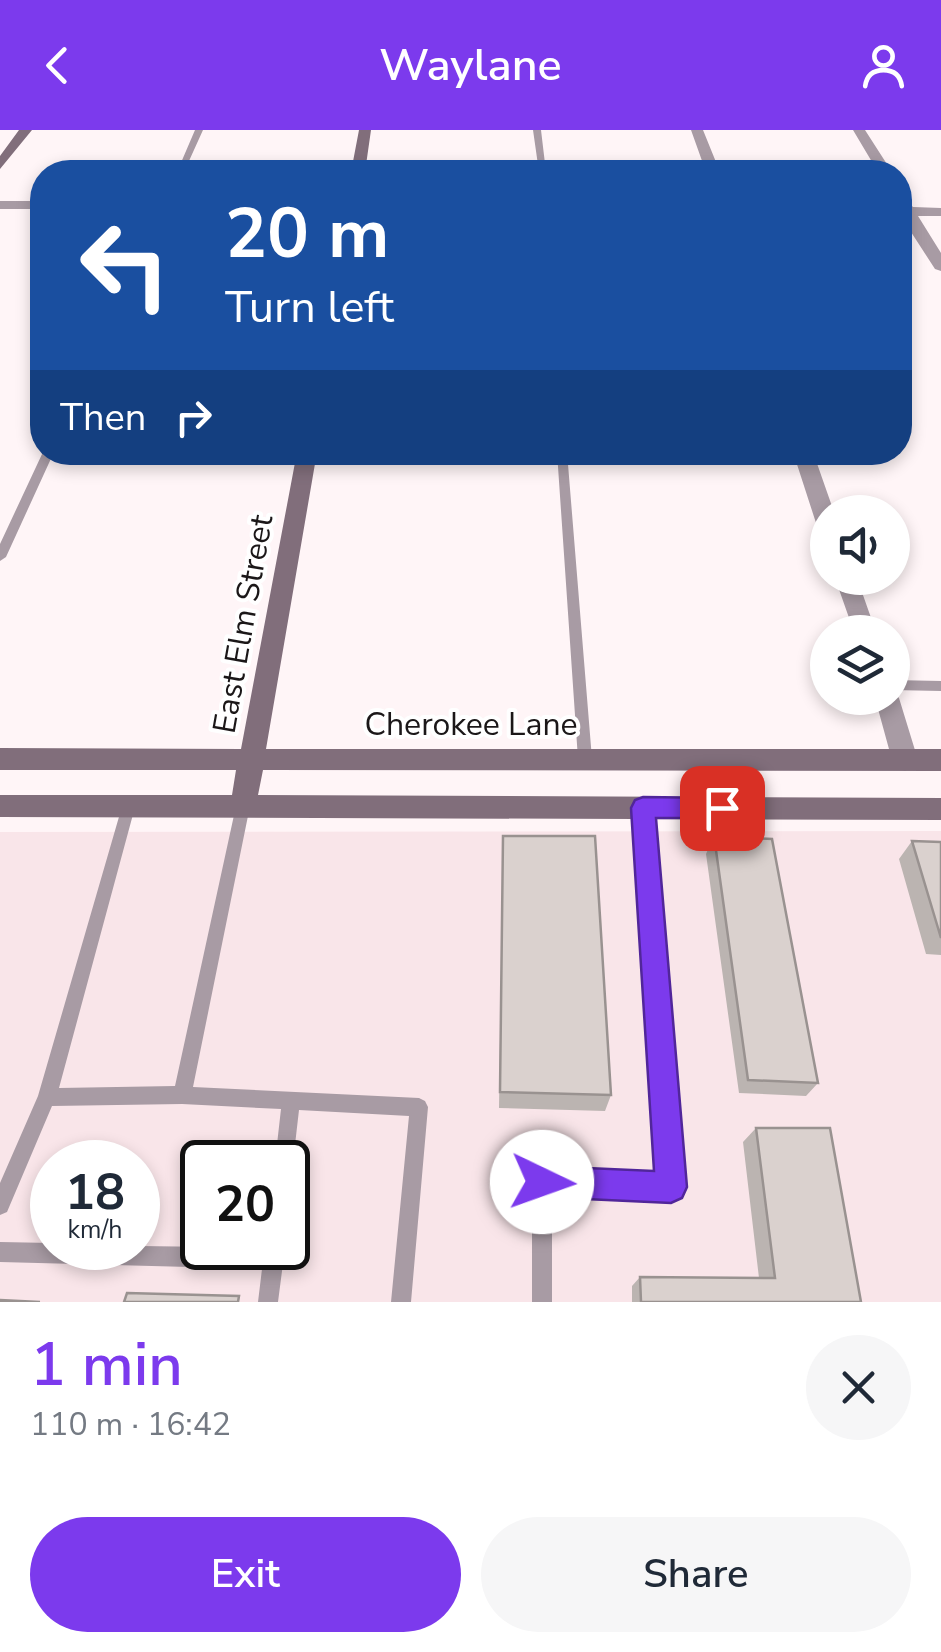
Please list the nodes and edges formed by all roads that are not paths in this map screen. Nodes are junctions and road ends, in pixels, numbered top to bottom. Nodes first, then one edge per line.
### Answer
1 (26, 130) edge
2 (199, 130) edge
3 (366, 130) edge
4 (537, 130) edge
5 (697, 130) edge
6 (860, 130) edge
7 (185, 160) edge
8 (360, 160) edge
9 (541, 160) edge
10 (708, 160) edge
11 (878, 160) edge
12 (0, 165) edge
13 (0, 205) edge
14 (30, 205) edge
15 (912, 208) edge
16 (941, 212) edge
17 (912, 221) edge
18 (941, 266) edge
19 (43, 465) edge
20 (305, 465) edge
21 (563, 465) edge
22 (807, 465) edge
23 (818, 495) edge
24 (0, 557) edge
25 (910, 685) edge
26 (941, 686) edge
27 (892, 715) edge
28 (252, 758) junction
29 (585, 759) junction
30 (0, 760) edge
31 (905, 760) junction
32 (941, 760) edge
33 (0, 806) edge
34 (243, 806) junction
35 (128, 807) junction
36 (643, 808) junction
37 (941, 809) edge
38 (182, 1095) junction
39 (47, 1098) junction
40 (291, 1100) junction
41 (286, 1140) edge
42 (0, 1205) edge
43 (0, 1252) edge
44 (180, 1253) edge
45 (272, 1270) edge
46 (268, 1302) edge
47 (401, 1302) edge
48 (542, 1302) edge

1 - 12 main road
2 - 7 lane
3 - 8 main road
4 - 9 lane
5 - 10 street
6 - 11 street
13 - 14 street
15 - 16 street
17 - 18 street
19 - 24 lane
20 - 28 main road, East Elm Street
21 - 29 lane
22 - 23 street
25 - 26 lane
27 - 31 street
28 - 29 main road, Cherokee Lane
28 - 30 main road, Cherokee Lane
28 - 34 main road, East Elm Street
29 - 31 main road, Cherokee Lane
31 - 32 main road, Cherokee Lane
33 - 35 main road
34 - 35 main road
34 - 36 main road
34 - 38 lane
35 - 39 lane
36 - 37 main road
36 - 48 lane
38 - 39 lane
38 - 40 lane
39 - 42 lane
40 - 41 lane
40 - 47 lane
43 - 44 lane
45 - 46 lane

